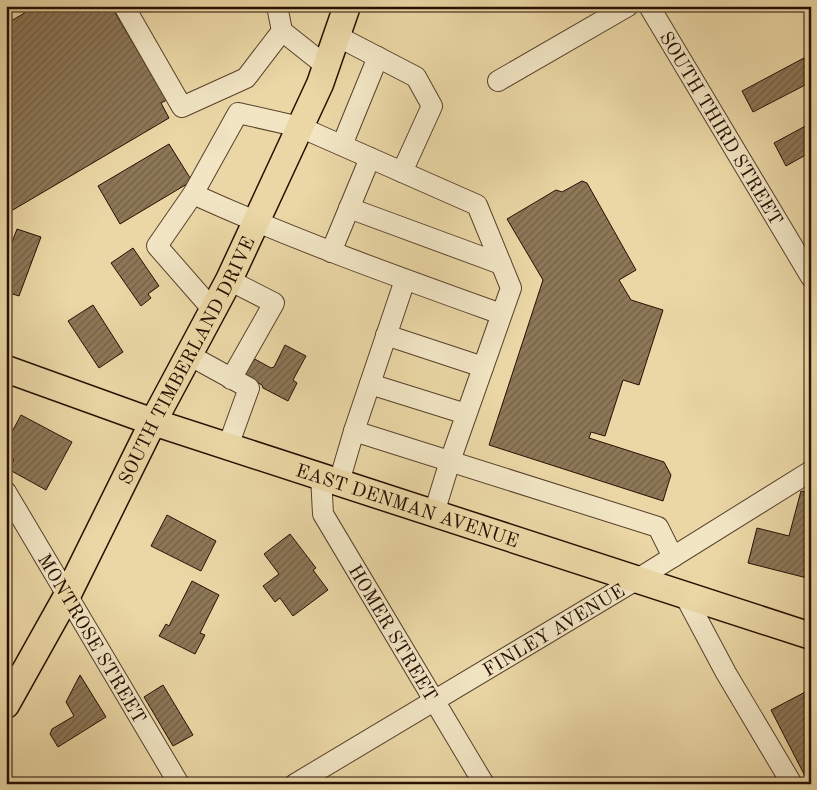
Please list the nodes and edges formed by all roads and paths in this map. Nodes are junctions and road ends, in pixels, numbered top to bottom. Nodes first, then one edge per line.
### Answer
1 (124, 6) edge
2 (277, 6) edge
3 (348, 6) edge
4 (628, 6) edge
5 (649, 6) edge
6 (282, 31) junction
7 (337, 36) junction
8 (378, 57) junction
9 (326, 66) junction
10 (498, 81) dead end
11 (300, 127) junction
12 (342, 145) junction
13 (370, 158) junction
14 (402, 172) junction
15 (193, 194) junction
16 (349, 208) junction
17 (256, 222) junction
18 (331, 252) junction
19 (501, 264) junction
20 (811, 277) edge
21 (229, 280) junction
22 (405, 280) junction
23 (213, 310) junction
24 (502, 314) junction
25 (386, 335) junction
26 (189, 355) junction
27 (483, 367) junction
28 (6, 369) edge
29 (231, 379) junction
30 (370, 384) junction
31 (466, 414) junction
32 (153, 422) junction
33 (354, 431) junction
34 (228, 446) junction
35 (450, 462) junction
36 (811, 471) edge
37 (330, 479) junction
38 (6, 492) edge
39 (434, 513) junction
40 (673, 557) junction
41 (636, 580) junction
42 (68, 594) junction
43 (686, 596) junction
44 (811, 636) edge
45 (9, 693) edge
46 (434, 700) junction
47 (179, 784) edge
48 (294, 784) edge
49 (484, 784) edge
50 (792, 784) edge

1 - 6 street
2 - 6 street
3 - 7 main road, SOUTH TIMBERLAND DRIVE
4 - 10 street
5 - 20 street, SOUTH THIRD STREET
6 - 9 street
7 - 8 street
7 - 9 main road, SOUTH TIMBERLAND DRIVE
8 - 12 street
8 - 14 street
9 - 11 main road, SOUTH TIMBERLAND DRIVE
11 - 12 street
11 - 15 street
11 - 17 main road, SOUTH TIMBERLAND DRIVE
12 - 13 street
13 - 14 street
13 - 16 street
14 - 19 street
15 - 17 street
15 - 23 street
16 - 18 street
16 - 19 street
17 - 18 street
17 - 21 main road, SOUTH TIMBERLAND DRIVE
18 - 22 street
19 - 24 street
21 - 23 main road, SOUTH TIMBERLAND DRIVE
21 - 29 street
22 - 24 street
22 - 25 street, HOMER STREET
23 - 26 main road, SOUTH TIMBERLAND DRIVE
24 - 27 street
25 - 27 street
25 - 30 street, HOMER STREET
26 - 29 street
26 - 32 main road, SOUTH TIMBERLAND DRIVE
27 - 31 street
28 - 32 main road, EAST DENMAN AVENUE
29 - 34 street
30 - 31 street
30 - 33 street, HOMER STREET
31 - 35 street
32 - 34 main road, EAST DENMAN AVENUE
32 - 42 main road, SOUTH TIMBERLAND DRIVE
33 - 35 street
33 - 37 street, HOMER STREET
34 - 37 main road, EAST DENMAN AVENUE
35 - 39 street
35 - 40 street
36 - 40 street, FINLEY AVENUE
37 - 39 main road, EAST DENMAN AVENUE
37 - 46 street, HOMER STREET
38 - 42 street, MONTROSE STREET
39 - 41 main road, EAST DENMAN AVENUE
40 - 41 street, FINLEY AVENUE
41 - 43 main road, EAST DENMAN AVENUE
41 - 46 street, FINLEY AVENUE
42 - 45 main road, SOUTH TIMBERLAND DRIVE
42 - 47 street, MONTROSE STREET
43 - 44 main road, EAST DENMAN AVENUE
43 - 50 street
46 - 48 street, FINLEY AVENUE
46 - 49 street, HOMER STREET

